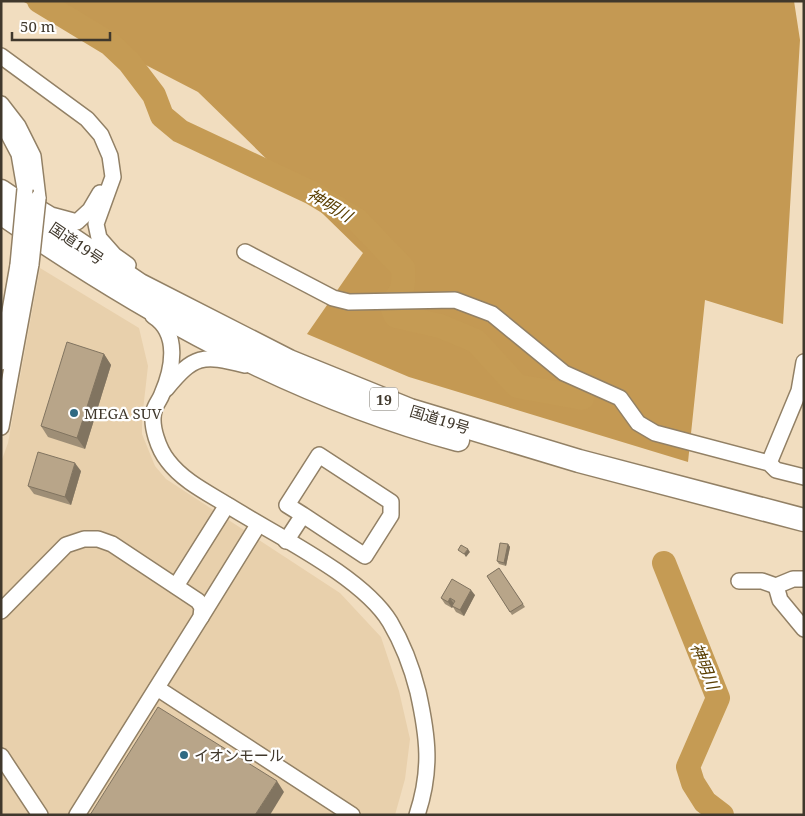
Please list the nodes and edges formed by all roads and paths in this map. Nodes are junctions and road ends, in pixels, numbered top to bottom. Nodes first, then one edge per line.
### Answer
1 (1, 56) edge
2 (1, 64) edge
3 (2, 109) edge
4 (1, 181) edge
5 (1, 191) edge
6 (1, 212) edge
7 (47, 244) junction
8 (245, 252) dead end
9 (24, 265) junction
10 (254, 345) junction
11 (1, 362) edge
12 (804, 362) edge
13 (265, 370) junction
14 (163, 392) junction
15 (1, 427) edge
16 (769, 463) junction
17 (804, 477) edge
18 (227, 505) junction
19 (302, 515) junction
20 (804, 520) edge
21 (258, 525) junction
22 (804, 535) edge
23 (286, 541) junction
24 (235, 562) junction
25 (804, 579) edge
26 (739, 581) dead end
27 (176, 586) junction
28 (776, 586) junction
29 (198, 601) junction
30 (1, 611) edge
31 (201, 617) junction
32 (804, 629) edge
33 (157, 688) junction
34 (1, 756) edge
35 (346, 813) edge
36 (40, 815) edge
37 (77, 815) edge
38 (416, 815) edge

1 - 10 street
2 - 4 street
3 - 9 street, bridge
3 - 9 street, bridge
5 - 10 highway, 国道19号 / 19
6 - 7 highway, 国道19号 / 19
7 - 13 highway, 国道19号 / 19
7 - 14 street
8 - 16 street
9 - 11 street
9 - 15 street
10 - 20 highway, 国道19号 / 19
12 - 16 street
13 - 14 street
13 - 22 highway, 国道19号 / 19
14 - 18 street
16 - 17 street
18 - 21 street
18 - 27 street
19 - 19 street
19 - 23 street
21 - 23 street
21 - 24 street
23 - 38 street
24 - 29 street
24 - 31 street
25 - 28 street
26 - 28 street
27 - 29 street
27 - 30 street
28 - 32 street
29 - 31 street
31 - 33 street
33 - 35 street
33 - 37 street
34 - 36 street

